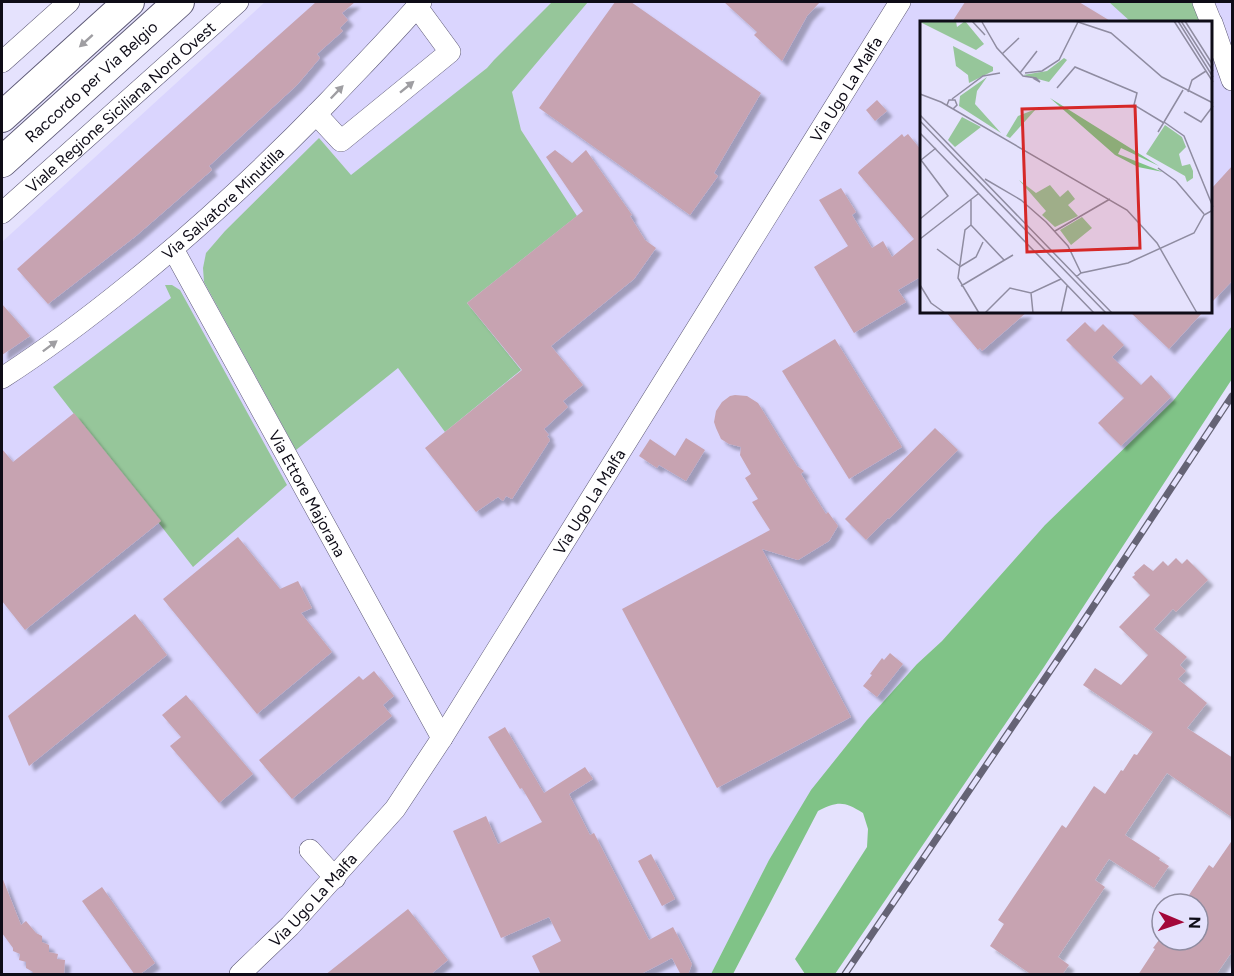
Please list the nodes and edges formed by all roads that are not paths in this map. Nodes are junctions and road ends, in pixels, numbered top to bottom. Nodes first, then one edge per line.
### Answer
1 (69, 2) edge
2 (129, 2) edge
3 (179, 2) edge
4 (238, 2) edge
5 (900, 2) edge
6 (419, 4) edge
7 (1213, 25) edge
8 (2, 62) edge
9 (1233, 80) edge
10 (316, 114) junction
11 (2, 117) edge
12 (2, 162) edge
13 (2, 213) edge
14 (173, 249) junction
15 (2, 378) edge
16 (442, 738) junction
17 (310, 850) dead end
18 (335, 878) junction
19 (240, 975) edge

1 - 8 street
2 -> 11 highway, Raccordo per Via Belgio
3 - 12 highway, Raccordo per Via Belgio
4 - 13 street, Viale Regione Siciliana Nord Ovest
5 - 16 street, Via Ugo La Malfa
10 -> 6 street, Via Salvatore Minutilla
10 -> 6 street
7 - 9 street
10 - 14 street, Via Salvatore Minutilla
15 -> 14 street, Via Salvatore Minutilla
14 - 16 street, Via Ettore Majorana
16 - 18 street, Via Ugo La Malfa
17 - 18 street
18 - 19 street, Via Ugo La Malfa

